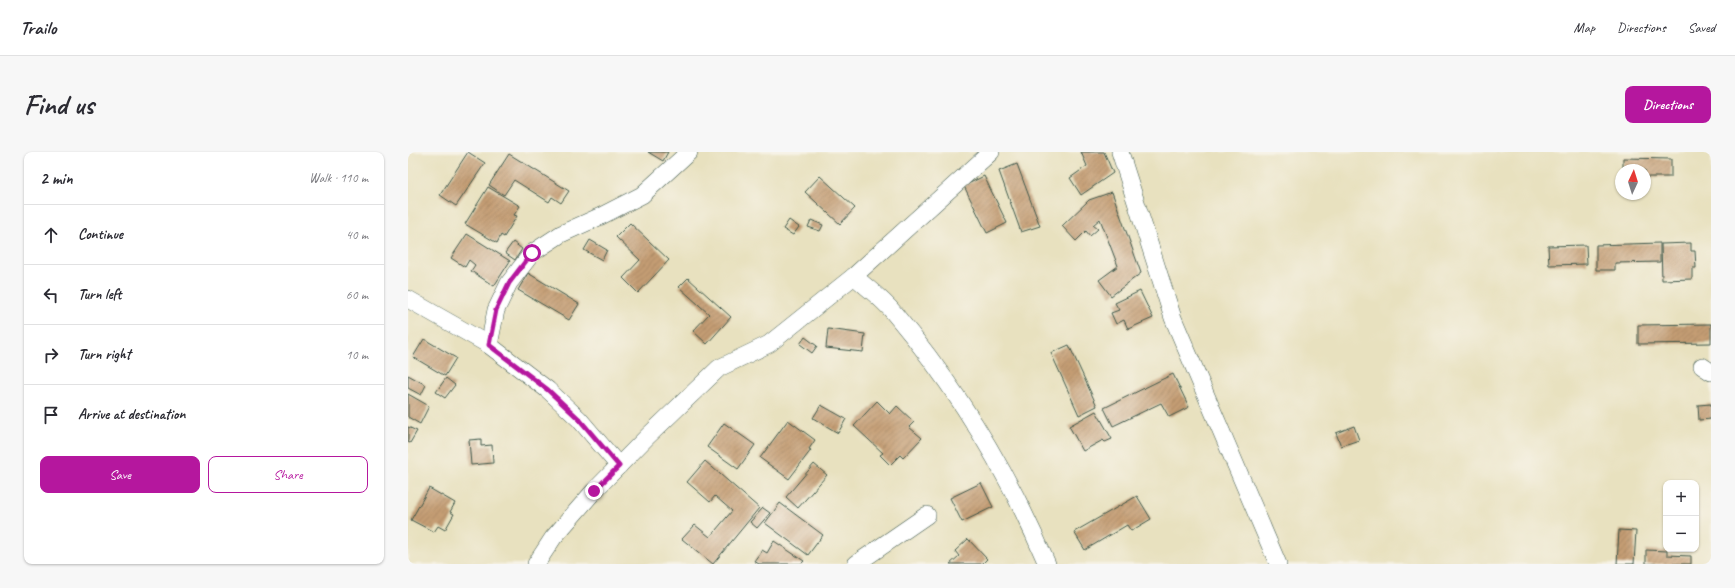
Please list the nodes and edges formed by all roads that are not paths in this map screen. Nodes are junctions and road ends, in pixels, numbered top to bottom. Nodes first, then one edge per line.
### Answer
1 (689, 152) edge
2 (991, 152) edge
3 (1120, 152) edge
4 (854, 276) junction
5 (408, 300) edge
6 (489, 345) junction
7 (619, 466) junction
8 (927, 515) dead end
9 (536, 564) edge
10 (856, 564) edge
11 (1047, 564) edge
12 (1278, 564) edge

1 - 6 street
2 - 4 street
3 - 12 street
4 - 7 street
4 - 11 street
5 - 6 street
6 - 7 street
7 - 9 street
8 - 10 street

